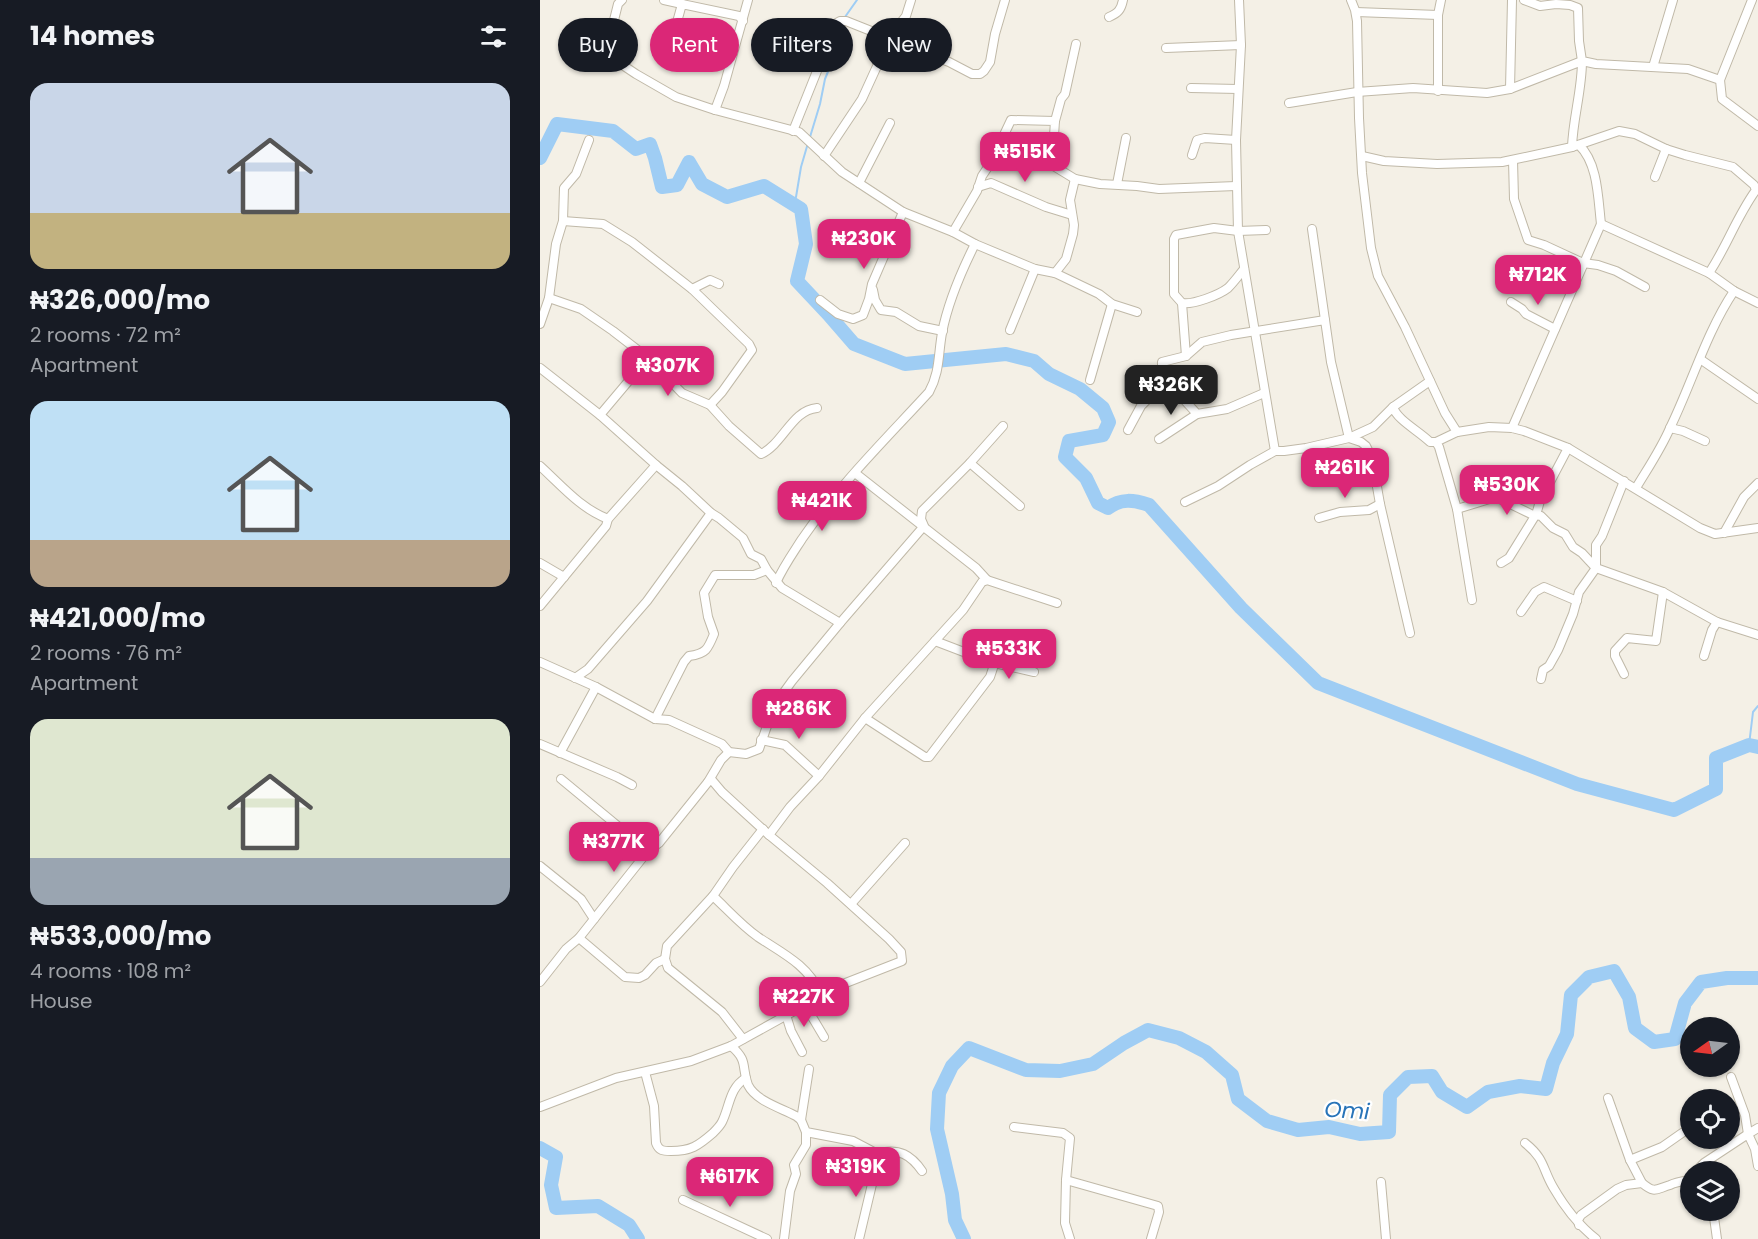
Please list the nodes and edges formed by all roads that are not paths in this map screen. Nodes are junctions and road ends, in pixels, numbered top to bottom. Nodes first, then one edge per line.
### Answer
1 (664, 0) edge
2 (748, 0) edge
3 (911, 0) edge
4 (1005, 0) edge
5 (1124, 0) edge
6 (1239, 0) edge
7 (1351, 0) edge
8 (1441, 0) edge
9 (1512, 0) edge
10 (1524, 0) edge
11 (1673, 0) edge
12 (1752, 0) edge
13 (617, 1) edge
14 (682, 4) junction
15 (1356, 12) junction
16 (1438, 15) junction
17 (1108, 17) dead end
18 (678, 18) edge
19 (904, 18) edge
20 (743, 21) junction
21 (865, 29) edge
22 (1076, 44) dead end
23 (1241, 45) junction
24 (1166, 48) dead end
25 (1582, 61) junction
26 (952, 64) edge
27 (1653, 67) junction
28 (874, 72) edge
29 (1720, 80) junction
30 (1191, 88) dead end
31 (1238, 89) junction
32 (1510, 89) junction
33 (1438, 91) junction
34 (1358, 92) junction
35 (1289, 103) dead end
36 (715, 110) junction
37 (1055, 121) junction
38 (890, 123) dead end
39 (1758, 126) edge
40 (793, 130) junction
41 (1126, 138) dead end
42 (589, 140) dead end
43 (1236, 140) junction
44 (1575, 146) junction
45 (1666, 148) junction
46 (1192, 155) dead end
47 (824, 156) junction
48 (1362, 156) junction
49 (1513, 160) junction
50 (1655, 177) dead end
51 (1075, 179) junction
52 (859, 183) junction
53 (1117, 184) junction
54 (1236, 186) junction
55 (978, 187) junction
56 (1757, 188) edge
57 (903, 212) junction
58 (1072, 215) junction
59 (563, 221) junction
60 (1601, 224) junction
61 (1312, 229) dead end
62 (1266, 230) dead end
63 (1238, 231) junction
64 (953, 232) junction
65 (975, 244) junction
66 (1583, 263) junction
67 (1035, 268) junction
68 (1244, 269) junction
69 (1055, 273) junction
70 (1709, 273) junction
71 (718, 284) dead end
72 (872, 284) junction
73 (1645, 287) dead end
74 (692, 289) junction
75 (1734, 291) junction
76 (549, 298) junction
77 (820, 300) dead end
78 (1511, 302) dead end
79 (1182, 303) junction
80 (1758, 303) edge
81 (1112, 304) junction
82 (1137, 312) dead end
83 (1325, 320) junction
84 (540, 324) edge
85 (1555, 329) junction
86 (1010, 330) dead end
87 (943, 331) junction
88 (1254, 332) junction
89 (1186, 356) junction
90 (648, 358) junction
91 (1700, 359) junction
92 (540, 368) edge
93 (1090, 380) dead end
94 (1430, 381) junction
95 (1172, 385) junction
96 (1264, 393) junction
97 (1758, 399) edge
98 (710, 405) junction
99 (1393, 407) junction
100 (817, 408) dead end
101 (1197, 414) junction
102 (600, 415) junction
103 (1003, 426) dead end
104 (1512, 428) junction
105 (1670, 428) junction
106 (1128, 430) dead end
107 (1457, 432) junction
108 (1349, 438) junction
109 (1159, 439) dead end
110 (1436, 441) junction
111 (1706, 441) dead end
112 (1568, 448) junction
113 (1275, 451) junction
114 (970, 463) junction
115 (656, 465) junction
116 (540, 466) edge
117 (855, 473) junction
118 (1624, 481) junction
119 (1758, 483) edge
120 (1636, 488) junction
121 (1185, 502) dead end
122 (1380, 504) junction
123 (1020, 507) dead end
124 (1457, 509) junction
125 (711, 513) junction
126 (1319, 518) dead end
127 (609, 519) junction
128 (924, 526) junction
129 (1758, 528) edge
130 (1724, 533) junction
131 (540, 563) edge
132 (1501, 563) dead end
133 (1596, 568) junction
134 (767, 570) junction
135 (564, 577) junction
136 (987, 580) junction
137 (776, 583) junction
138 (1663, 592) junction
139 (1472, 600) dead end
140 (1577, 601) junction
141 (1057, 603) dead end
142 (540, 606) edge
143 (1521, 612) dead end
144 (1718, 622) junction
145 (840, 623) junction
146 (1410, 633) dead end
147 (1758, 635) edge
148 (935, 641) junction
149 (1704, 656) dead end
150 (540, 662) edge
151 (990, 662) junction
152 (1034, 672) dead end
153 (1624, 674) dead end
154 (575, 678) junction
155 (1541, 679) dead end
156 (596, 687) junction
157 (655, 718) junction
158 (865, 718) junction
159 (761, 740) junction
160 (540, 744) edge
161 (729, 752) junction
162 (560, 753) junction
163 (819, 776) junction
164 (561, 779) dead end
165 (708, 782) junction
166 (632, 785) dead end
167 (766, 832) junction
168 (905, 843) dead end
169 (648, 851) junction
170 (540, 866) edge
171 (713, 896) junction
172 (850, 904) junction
173 (594, 919) junction
174 (579, 938) junction
175 (665, 959) junction
176 (540, 982) edge
177 (820, 993) junction
178 (805, 1005) junction
179 (786, 1015) junction
180 (824, 1037) dead end
181 (743, 1039) junction
182 (731, 1046) junction
183 (802, 1052) dead end
184 (809, 1070) dead end
185 (645, 1072) junction
186 (1731, 1077) dead end
187 (746, 1078) junction
188 (1608, 1098) dead end
189 (540, 1107) edge
190 (801, 1120) junction
191 (1014, 1127) dead end
192 (1758, 1128) edge
193 (806, 1132) junction
194 (1680, 1134) edge
195 (1748, 1134) junction
196 (1526, 1143) dead end
197 (875, 1159) junction
198 (1630, 1160) junction
199 (1707, 1161) edge
200 (1758, 1166) edge
201 (922, 1172) dead end
202 (1066, 1180) junction
203 (1381, 1182) dead end
204 (1680, 1182) edge
205 (1642, 1183) junction
206 (683, 1200) dead end
207 (1715, 1221) edge
208 (1579, 1225) junction
209 (767, 1239) edge
210 (783, 1239) edge
211 (859, 1239) edge
212 (1070, 1239) edge
213 (1151, 1239) edge
214 (1386, 1239) edge
215 (1596, 1239) edge
216 (1717, 1239) edge

1 - 14 street
2 - 20 street
3 - 19 street
4 - 26 street
5 - 17 street
6 - 23 street
7 - 15 street
8 - 16 street
9 - 32 street
10 - 25 street
11 - 27 street
12 - 29 street
13 - 36 street
14 - 18 street
14 - 20 street
15 - 16 street
15 - 34 street
16 - 33 street
20 - 36 street
21 - 40 street
22 - 37 street
23 - 24 street
23 - 31 street
25 - 27 street
25 - 32 street
25 - 44 street
27 - 29 street
28 - 47 street
29 - 39 street
30 - 31 street
31 - 43 street
32 - 33 street
33 - 34 street
34 - 35 street
34 - 48 street
36 - 40 street
37 - 51 street
37 - 55 street
38 - 52 street
40 - 47 street
41 - 53 street
42 - 59 street
43 - 46 street
43 - 54 street
44 - 45 street
44 - 49 street
44 - 60 street
45 - 50 street
45 - 56 street
47 - 52 street
48 - 49 street
48 - 94 street
49 - 66 street
51 - 53 street
51 - 58 street
52 - 57 street
53 - 54 street
54 - 63 street
55 - 58 street
55 - 64 street
56 - 70 street
57 - 64 street
57 - 72 street
58 - 69 street
59 - 74 street
59 - 76 street
60 - 66 street
60 - 70 street
61 - 83 street
62 - 63 street
63 - 68 street
63 - 79 street
64 - 65 street
65 - 67 street
65 - 87 street
66 - 73 street
66 - 85 street
67 - 69 street
67 - 86 street
68 - 79 street
68 - 88 street
69 - 81 street
70 - 75 street
71 - 74 street
72 - 77 street
72 - 87 street
74 - 98 street
75 - 80 street
75 - 91 street
76 - 84 street
76 - 90 street
78 - 85 street
79 - 89 street
81 - 82 street
81 - 93 street
83 - 88 street
83 - 108 street
85 - 104 street
87 - 117 street
88 - 89 street
88 - 96 street
89 - 95 street
90 - 98 street
90 - 102 street
91 - 97 street
91 - 105 street
92 - 102 street
94 - 99 street
94 - 107 street
95 - 101 street
95 - 106 street
96 - 101 street
96 - 113 street
98 - 100 street
99 - 108 street
99 - 110 street
101 - 109 street
102 - 115 street
103 - 114 street
104 - 107 street
104 - 112 street
105 - 111 street
105 - 120 street
107 - 110 street
108 - 113 street
108 - 122 street
110 - 124 street
112 - 118 street
112 - 133 street
113 - 121 street
114 - 123 street
114 - 128 street
115 - 125 street
115 - 127 street
116 - 127 street
117 - 128 street
117 - 137 street
118 - 120 street
118 - 133 street
119 - 130 street
120 - 130 street
122 - 126 street
122 - 146 street
124 - 132 street
124 - 139 street
125 - 134 street
125 - 154 street
127 - 135 street
128 - 136 street
128 - 145 street
129 - 130 street
131 - 135 street
133 - 138 street
133 - 140 street
134 - 137 street
134 - 157 street
135 - 142 street
136 - 141 street
136 - 148 street
137 - 145 street
138 - 144 street
138 - 153 street
140 - 143 street
140 - 155 street
144 - 147 street
144 - 149 street
145 - 159 street
148 - 151 street
148 - 158 street
150 - 154 street
151 - 152 street
151 - 158 street
154 - 156 street
156 - 157 street
156 - 162 street
157 - 161 street
158 - 163 street
159 - 161 street
159 - 163 street
160 - 162 street
161 - 165 street
162 - 166 street
163 - 167 street
164 - 169 street
165 - 167 street
165 - 169 street
167 - 171 street
167 - 172 street
168 - 172 street
169 - 173 street
170 - 173 street
171 - 175 street
171 - 177 street
172 - 177 street
173 - 174 street
174 - 175 street
174 - 176 street
175 - 181 street
177 - 178 street
178 - 179 street
178 - 180 street
179 - 181 street
179 - 183 street
181 - 182 street
182 - 185 street
182 - 187 street
184 - 190 street
185 - 187 street
185 - 189 street
186 - 195 street
187 - 190 street
188 - 198 street
190 - 193 street
191 - 202 street
192 - 195 street
193 - 197 street
193 - 210 street
194 - 198 street
195 - 199 street
195 - 200 street
196 - 208 street
197 - 201 street
197 - 211 street
198 - 205 street
202 - 212 street
202 - 213 street
203 - 214 street
204 - 205 street
205 - 208 street
206 - 209 street
207 - 216 street
208 - 215 street

